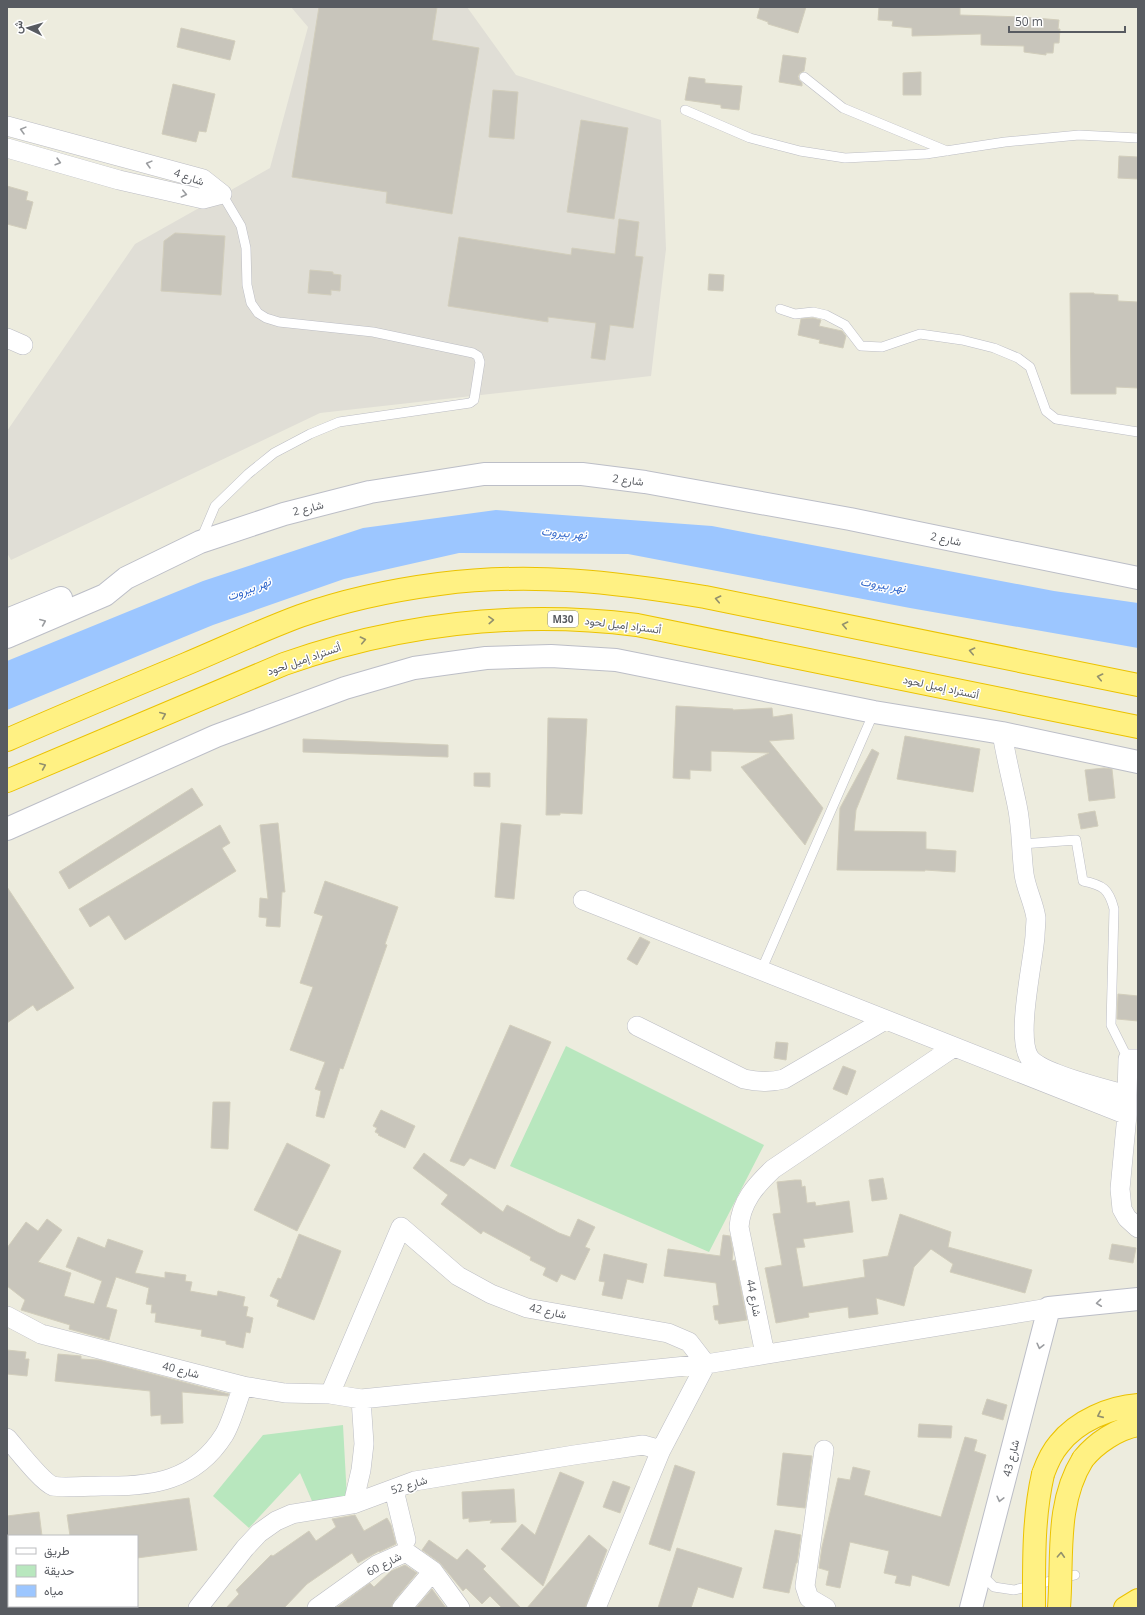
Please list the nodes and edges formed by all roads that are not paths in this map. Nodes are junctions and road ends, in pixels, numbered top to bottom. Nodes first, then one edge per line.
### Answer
1 (804, 77) dead end
2 (685, 110) dead end
3 (7, 126) edge
4 (1138, 138) edge
5 (7, 148) edge
6 (948, 151) junction
7 (222, 194) junction
8 (780, 309) dead end
9 (1138, 432) edge
10 (200, 542) junction
11 (126, 578) junction
12 (1138, 578) edge
13 (42, 606) junction
14 (7, 607) edge
15 (7, 620) edge
16 (7, 637) edge
17 (1138, 685) edge
18 (874, 712) junction
19 (1138, 727) edge
20 (1002, 733) junction
21 (7, 740) edge
22 (1138, 762) edge
23 (7, 781) edge
24 (7, 830) edge
25 (1022, 844) junction
26 (583, 900) dead end
27 (761, 971) junction
28 (885, 1020) junction
29 (637, 1026) dead end
30 (954, 1047) junction
31 (1133, 1059) edge
32 (1127, 1096) junction
33 (1127, 1115) junction
34 (1138, 1228) edge
35 (1138, 1299) edge
36 (1049, 1308) junction
37 (7, 1316) edge
38 (765, 1354) junction
39 (706, 1364) junction
40 (243, 1386) junction
41 (330, 1394) junction
42 (360, 1399) junction
43 (1138, 1405) edge
44 (1138, 1426) edge
45 (7, 1438) edge
46 (662, 1450) junction
47 (824, 1450) dead end
48 (394, 1490) junction
49 (353, 1504) junction
50 (406, 1540) dead end
51 (434, 1571) junction
52 (981, 1574) junction
53 (1075, 1575) dead end
54 (1138, 1600) edge
55 (198, 1608) edge
56 (318, 1608) edge
57 (402, 1608) edge
58 (460, 1608) edge
59 (596, 1608) edge
60 (826, 1608) edge
61 (972, 1608) edge
62 (1034, 1608) edge
63 (1059, 1608) edge
64 (1125, 1608) edge

1 - 6 lane
2 - 6 lane
7 -> 3 street, شارع 4
4 - 6 lane
5 -> 7 street, شارع 4
7 - 10 lane
8 - 9 lane
10 - 11 street, شارع 2
10 - 12 street, شارع 2
11 - 13 street, شارع 2
16 -> 11 street, شارع 2
13 - 14 street
13 - 15 street, شارع 2
17 -> 21 highway
18 - 20 street
18 - 24 street
18 - 27 lane
23 -> 19 highway, أتستراد إميل لحود / M30
20 - 22 street
20 - 25 street
25 - 31 lane
25 - 32 street
26 - 27 street
27 - 28 street
28 - 29 street
28 - 30 street
30 - 33 street
30 - 38 street, شارع 44
31 - 32 street
32 - 33 street
33 - 34 street
35 -> 36 street
36 - 38 street, شارع 40
36 -> 52 street, شارع 43
37 - 40 street, شارع 40
38 - 39 street, شارع 40
39 - 41 street, شارع 42
39 - 42 street, شارع 40
39 - 46 street
40 - 41 street, شارع 40
40 - 45 street
41 - 42 street, شارع 40
42 - 49 street
43 -> 62 highway, bridge
63 -> 44 highway, bridge
46 - 48 street, شارع 52
46 - 59 street
47 - 60 street
48 - 49 street, شارع 52
48 - 50 street
49 - 55 street, شارع 52
51 - 56 street, شارع 60
51 - 57 street
51 - 58 street, شارع 60
52 - 53 lane
52 - 61 street, شارع 43
54 - 64 highway

